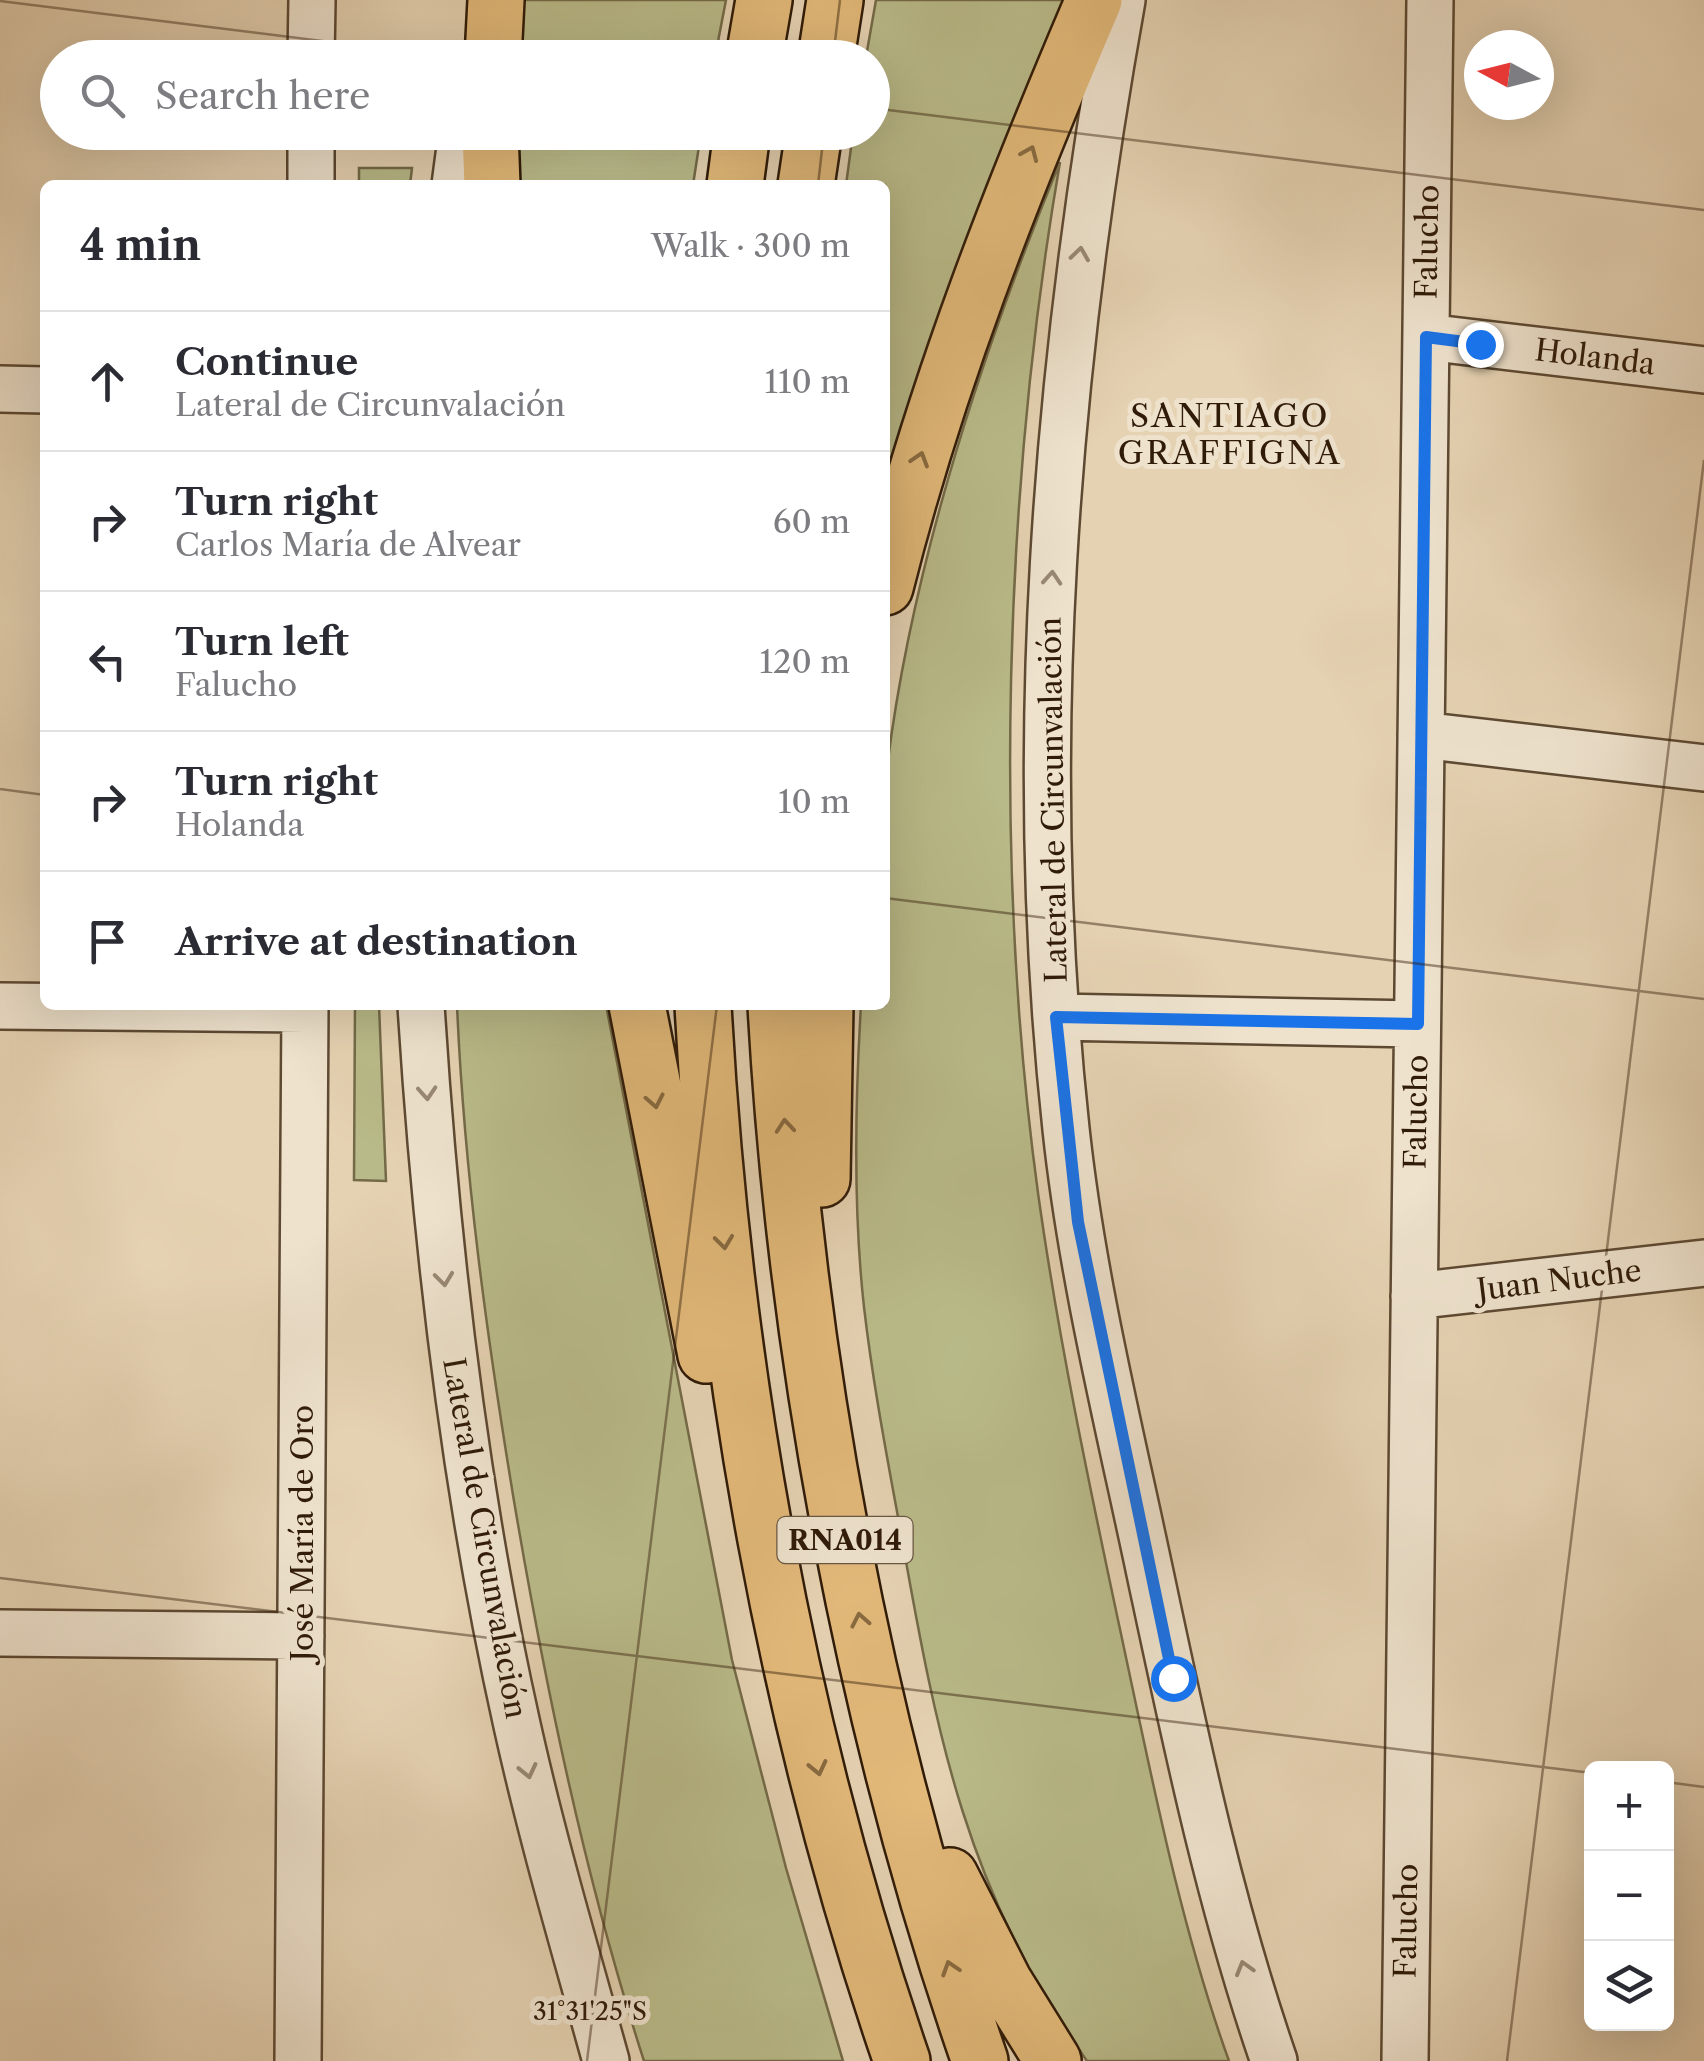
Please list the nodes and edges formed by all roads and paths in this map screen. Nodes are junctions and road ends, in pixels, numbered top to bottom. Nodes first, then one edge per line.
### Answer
1 (312, 0) edge
2 (486, 0) edge
3 (496, 0) edge
4 (764, 0) edge
5 (835, 0) edge
6 (1094, 0) edge
7 (1122, 0) edge
8 (1430, 0) edge
9 (311, 40) edge
10 (477, 40) edge
11 (494, 40) edge
12 (757, 40) edge
13 (829, 40) edge
14 (311, 150) edge
15 (459, 150) edge
16 (491, 150) edge
17 (740, 150) edge
18 (811, 150) edge
19 (310, 180) edge
20 (455, 180) edge
21 (492, 180) edge
22 (736, 180) edge
23 (807, 180) edge
24 (1426, 337) junction
25 (1704, 370) edge
26 (0, 389) edge
27 (40, 390) edge
28 (890, 569) edge
29 (1420, 735) junction
30 (1704, 768) edge
31 (0, 1006) edge
32 (40, 1006) edge
33 (305, 1010) edge
34 (421, 1010) edge
35 (638, 1010) edge
36 (703, 1010) edge
37 (776, 1010) edge
38 (825, 1010) edge
39 (1056, 1017) junction
40 (1418, 1024) junction
41 (1704, 1263) edge
42 (1414, 1296) junction
43 (830, 1452) junction
44 (0, 1632) edge
45 (301, 1636) junction
46 (872, 1679) junction
47 (802, 1702) junction
48 (862, 1934) junction
49 (1397, 2055) edge
50 (298, 2061) edge
51 (606, 2061) edge
52 (882, 2061) edge
53 (902, 2061) edge
54 (980, 2061) edge
55 (1053, 2061) edge
56 (1274, 2061) edge

1 - 9 street
2 - 10 street
3 - 11 highway
4 - 12 highway
5 - 13 highway
28 -> 6 highway
39 -> 7 street, Lateral de Circunvalación
8 - 24 street, Falucho
14 - 19 street
15 - 20 street
16 - 21 highway
17 - 22 highway
18 - 23 highway
24 - 25 street, Holanda
24 - 29 street, Falucho
26 - 27 street
29 - 30 street
29 - 40 street, Falucho
31 - 32 street
33 - 45 street, José María de Oro
34 -> 51 street, Lateral de Circunvalación
35 -> 47 highway
36 -> 47 highway, RNA014
43 -> 37 highway, RNA014
38 - 43 highway
39 - 40 street
56 -> 39 street, Lateral de Circunvalación
40 - 42 street, Falucho
41 - 42 street, Juan Nuche
42 - 49 street, Falucho
46 -> 43 highway, RNA014
44 - 45 street
45 - 50 street, José María de Oro
54 -> 46 highway, RNA014
46 - 55 highway
47 -> 48 highway, RNA014
48 - 52 highway
48 - 53 highway, RNA014

